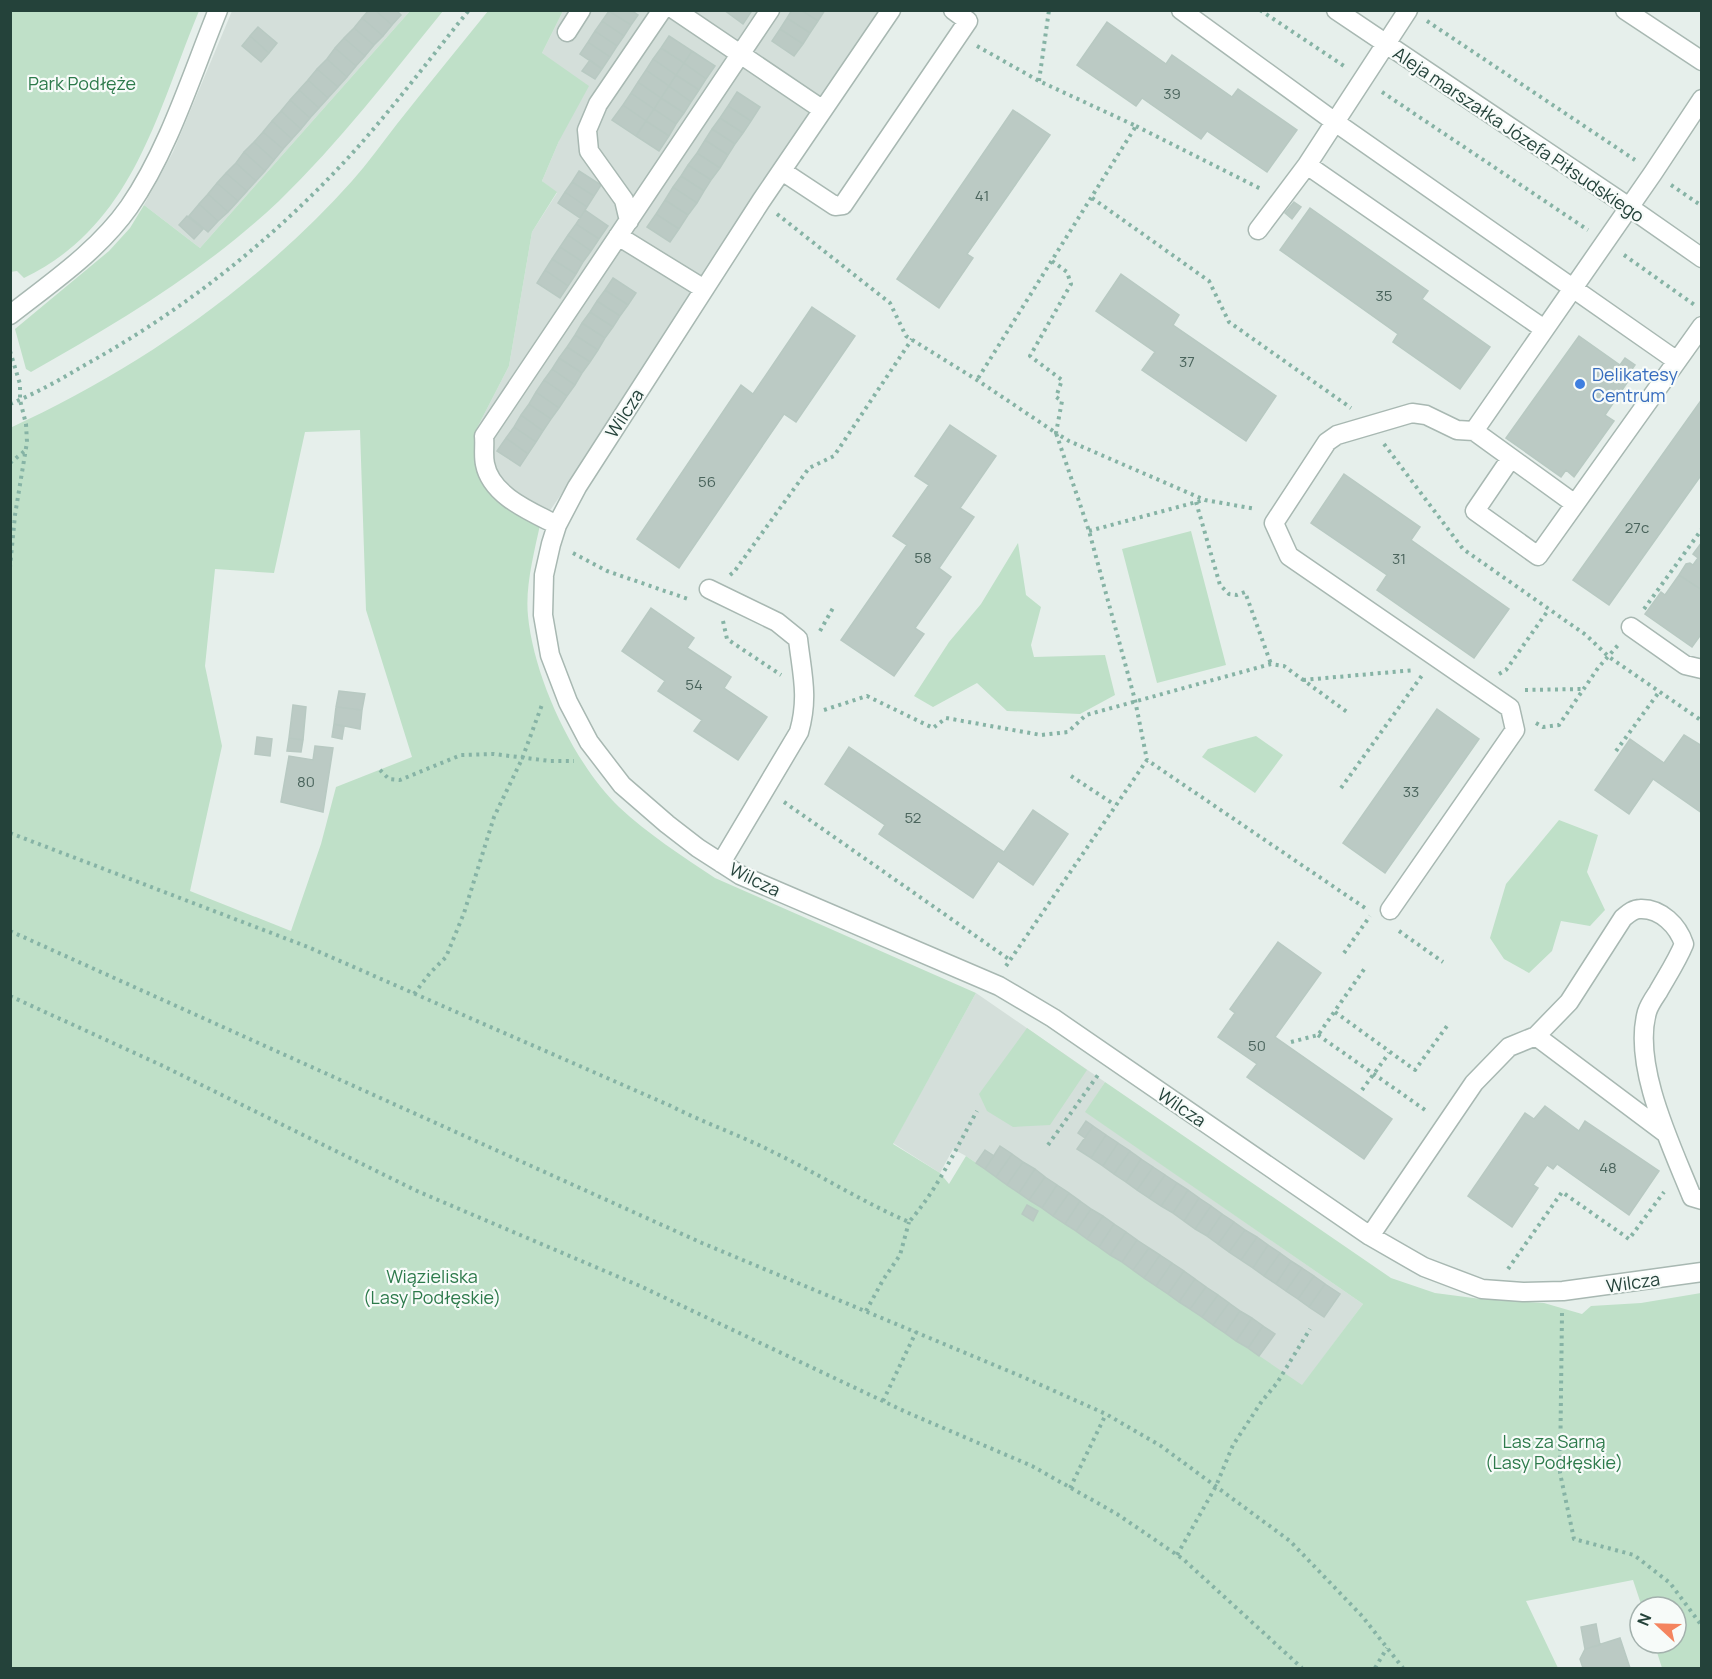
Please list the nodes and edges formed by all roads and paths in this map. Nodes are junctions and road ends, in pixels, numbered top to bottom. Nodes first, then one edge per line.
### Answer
1 (218, 10) edge
2 (470, 10) edge
3 (581, 10) edge
4 (662, 10) edge
5 (675, 10) edge
6 (770, 10) edge
7 (891, 10) edge
8 (1049, 10) edge
9 (1181, 10) edge
10 (1260, 10) edge
11 (1336, 10) edge
12 (1625, 10) edge
13 (1414, 14) edge
14 (963, 19) edge
15 (567, 32) dead end
16 (1386, 44) junction
17 (741, 54) junction
18 (1701, 61) edge
19 (1363, 79) junction
20 (1039, 81) junction
21 (1701, 99) edge
22 (823, 110) junction
23 (1335, 122) junction
24 (1136, 126) junction
25 (1307, 165) junction
26 (782, 171) junction
27 (1653, 173) junction
28 (1092, 198) junction
29 (1281, 199) junction
30 (761, 201) junction
31 (1701, 206) edge
32 (1629, 207) junction
33 (777, 213) junction
34 (629, 220) junction
35 (770, 223) dead end
36 (1258, 230) dead end
37 (618, 236) junction
38 (1605, 242) junction
39 (1701, 258) edge
40 (1052, 261) junction
41 (1573, 287) junction
42 (704, 289) junction
43 (1701, 310) edge
44 (10, 315) edge
45 (1701, 326) edge
46 (1544, 329) junction
47 (912, 339) junction
48 (10, 351) edge
49 (1677, 361) junction
50 (977, 380) junction
51 (20, 400) junction
52 (10, 404) edge
53 (1370, 426) junction
54 (1474, 431) junction
55 (1056, 433) junction
56 (26, 450) junction
57 (1511, 458) junction
58 (10, 463) edge
59 (1205, 500) junction
60 (1196, 502) junction
61 (1575, 504) junction
62 (1281, 514) junction
63 (557, 525) junction
64 (1701, 529) edge
65 (1089, 531) junction
66 (564, 549) dead end
67 (10, 567) edge
68 (709, 589) junction
69 (1550, 609) junction
70 (721, 611) dead end
71 (1631, 627) junction
72 (1609, 657) junction
73 (1270, 664) junction
74 (555, 667) junction
75 (1701, 669) edge
76 (1302, 680) junction
77 (790, 682) dead end
78 (1482, 688) junction
79 (1584, 689) junction
80 (1659, 692) junction
81 (1135, 700) junction
82 (1510, 708) junction
83 (823, 711) dead end
84 (1347, 712) dead end
85 (1701, 721) edge
86 (1616, 751) dead end
87 (598, 753) junction
88 (522, 759) junction
89 (1147, 760) junction
90 (381, 770) dead end
91 (1071, 776) dead end
92 (1341, 788) dead end
93 (784, 802) dead end
94 (1115, 805) junction
95 (10, 833) edge
96 (722, 863) junction
97 (1383, 917) junction
98 (10, 931) edge
99 (1344, 953) dead end
100 (1010, 960) junction
101 (1443, 962) dead end
102 (1365, 968) dead end
103 (1004, 970) dead end
104 (414, 994) junction
105 (10, 996) edge
106 (1335, 1012) junction
107 (1447, 1026) dead end
108 (1318, 1035) junction
109 (1536, 1036) junction
110 (1291, 1042) dead end
111 (1389, 1053) junction
112 (1110, 1058) junction
113 (1374, 1074) junction
114 (1362, 1090) dead end
115 (977, 1111) dead end
116 (1446, 1124) junction
117 (1664, 1132) junction
118 (1048, 1145) dead end
119 (1681, 1170) junction
120 (1701, 1200) edge
121 (909, 1222) junction
122 (1370, 1236) junction
123 (1497, 1268) dead end
124 (1701, 1272) edge
125 (1563, 1291) junction
126 (866, 1311) junction
127 (1310, 1329) dead end
128 (916, 1332) junction
129 (883, 1401) junction
130 (1106, 1414) junction
131 (1216, 1486) junction
132 (1070, 1488) junction
133 (1177, 1555) junction
134 (1701, 1626) edge
135 (1387, 1648) junction
136 (1302, 1668) edge
137 (1375, 1668) edge
138 (1403, 1668) edge

1 - 44 street
2 - 51 path
3 - 15 street
4 - 34 street
5 - 17 street
6 - 17 street
7 - 22 street, Wilcza
8 - 20 path
9 - 23 street
10 - 19 path
11 - 16 street, Aleja marszałka Józefa Piłsudskiego
12 - 18 street
13 - 16 street
13 - 27 path
14 - 20 path
14 - 26 street
16 - 19 street
16 - 32 street, Aleja marszałka Józefa Piłsudskiego
17 - 22 street
17 - 34 street
19 - 23 street
19 - 38 path
20 - 24 path
21 - 27 street
22 - 26 street, Wilcza
23 - 25 street
23 - 41 street
24 - 28 path
24 - 29 path
25 - 29 street
25 - 46 street
26 - 30 street, Wilcza
27 - 31 path
27 - 32 street
28 - 40 path
28 - 53 path
29 - 36 street
30 - 33 path
30 - 42 street, Wilcza
32 - 38 street
32 - 39 street, Aleja marszałka Józefa Piłsudskiego
33 - 35 path
33 - 47 path
34 - 37 street
37 - 42 street
37 - 63 street
38 - 41 street
38 - 43 path
40 - 50 path
40 - 55 path
41 - 46 street
41 - 49 street
42 - 63 street, Wilcza
45 - 49 street
46 - 54 street
47 - 50 path
47 - 68 path
48 - 51 path
49 - 61 street
50 - 55 path
51 - 52 path
51 - 56 path
53 - 54 street
53 - 62 street
53 - 69 path
54 - 57 street
55 - 59 path
55 - 65 path
56 - 58 path
56 - 67 path
57 - 61 street
57 - 61 street
59 - 60 path
59 - 62 path
60 - 65 path
60 - 73 path
62 - 78 street
63 - 74 street, Wilcza
64 - 71 path
65 - 81 path
66 - 68 path
68 - 96 street
69 - 72 path
69 - 78 path
70 - 77 path
71 - 72 path
71 - 75 street
72 - 79 path
72 - 80 path
73 - 76 path
73 - 81 path
74 - 87 street, Wilcza
74 - 88 path
76 - 84 path
76 - 92 path
78 - 79 path
78 - 82 street
79 - 82 path
80 - 85 path
80 - 86 path
81 - 83 path
81 - 89 path
82 - 97 street
87 - 88 path
87 - 96 street, Wilcza
88 - 90 path
88 - 104 path
89 - 94 path
89 - 97 path
91 - 94 path
93 - 100 path
94 - 100 path
95 - 104 path
96 - 112 street, Wilcza
97 - 99 path
97 - 101 path
98 - 126 path
100 - 103 path
102 - 106 path
104 - 121 path
105 - 129 path
106 - 108 path
106 - 111 path
107 - 111 path
108 - 110 path
108 - 113 path
109 - 116 street
109 - 117 street
109 - 117 street
111 - 113 path
112 - 118 path
112 - 122 street, Wilcza
113 - 114 path
113 - 116 path
115 - 121 path
116 - 122 street
117 - 119 street
119 - 120 street
119 - 123 path
121 - 126 path
122 - 125 street, Wilcza
124 - 125 street, Wilcza
125 - 134 path
126 - 128 path
127 - 131 path
128 - 129 path
128 - 130 path
129 - 132 path
130 - 131 path
130 - 132 path
131 - 133 path
131 - 135 path
132 - 133 path
133 - 136 path
135 - 137 path
135 - 138 path

